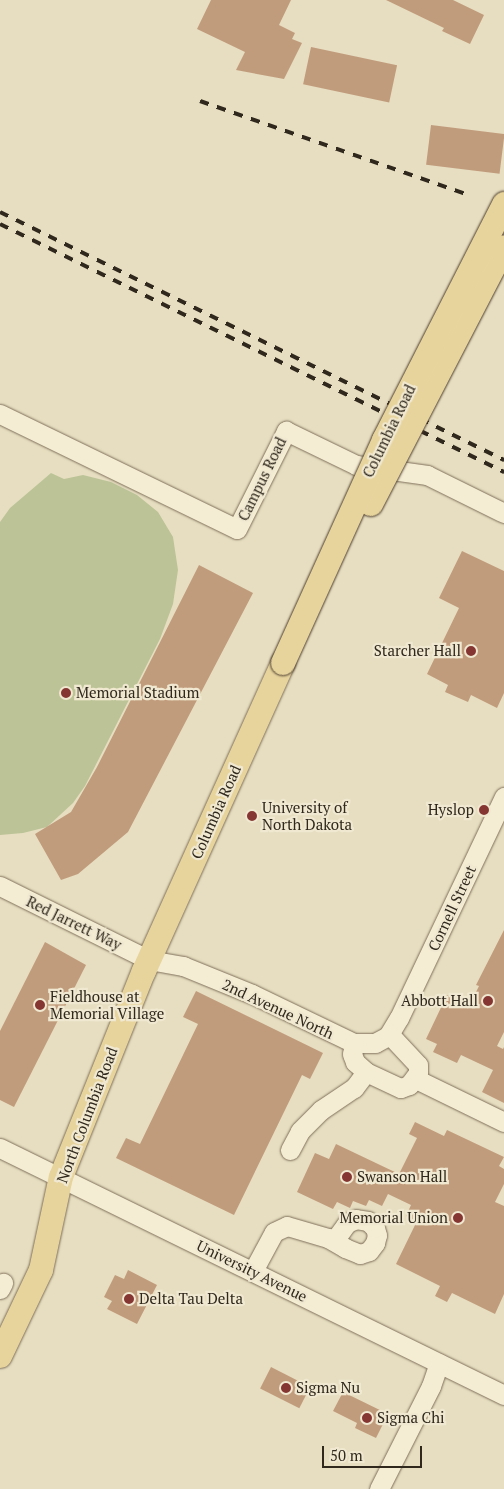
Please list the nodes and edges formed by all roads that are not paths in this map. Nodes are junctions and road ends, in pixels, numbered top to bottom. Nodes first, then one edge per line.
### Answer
1 (504, 204) edge
2 (504, 246) edge
3 (0, 414) edge
4 (504, 513) edge
5 (283, 663) junction
6 (504, 797) edge
7 (0, 886) edge
8 (149, 960) junction
9 (389, 1034) junction
10 (354, 1043) junction
11 (366, 1072) junction
12 (422, 1082) dead end
13 (504, 1122) edge
14 (0, 1148) edge
15 (290, 1150) dead end
16 (61, 1177) junction
17 (334, 1241) dead end
18 (252, 1272) junction
19 (0, 1356) edge
20 (440, 1363) junction
21 (504, 1395) edge
22 (379, 1489) edge

1 - 5 main road, Columbia Road, bridge
2 - 5 main road, Columbia Road, bridge
3 - 4 street, Campus Road
5 - 8 main road, Columbia Road
6 - 9 street, Cornell Street
7 - 8 street, Red Jarrett Way
8 - 10 street, 2nd Avenue North
8 - 16 main road, North Columbia Road
9 - 10 street, 2nd Avenue North
9 - 11 street
10 - 11 street
11 - 15 street
12 - 13 street
14 - 16 street, University Avenue
16 - 18 street, University Avenue
16 - 19 main road, North Columbia Road
17 - 18 street
18 - 20 street, University Avenue
20 - 21 street, University Avenue
20 - 22 street

